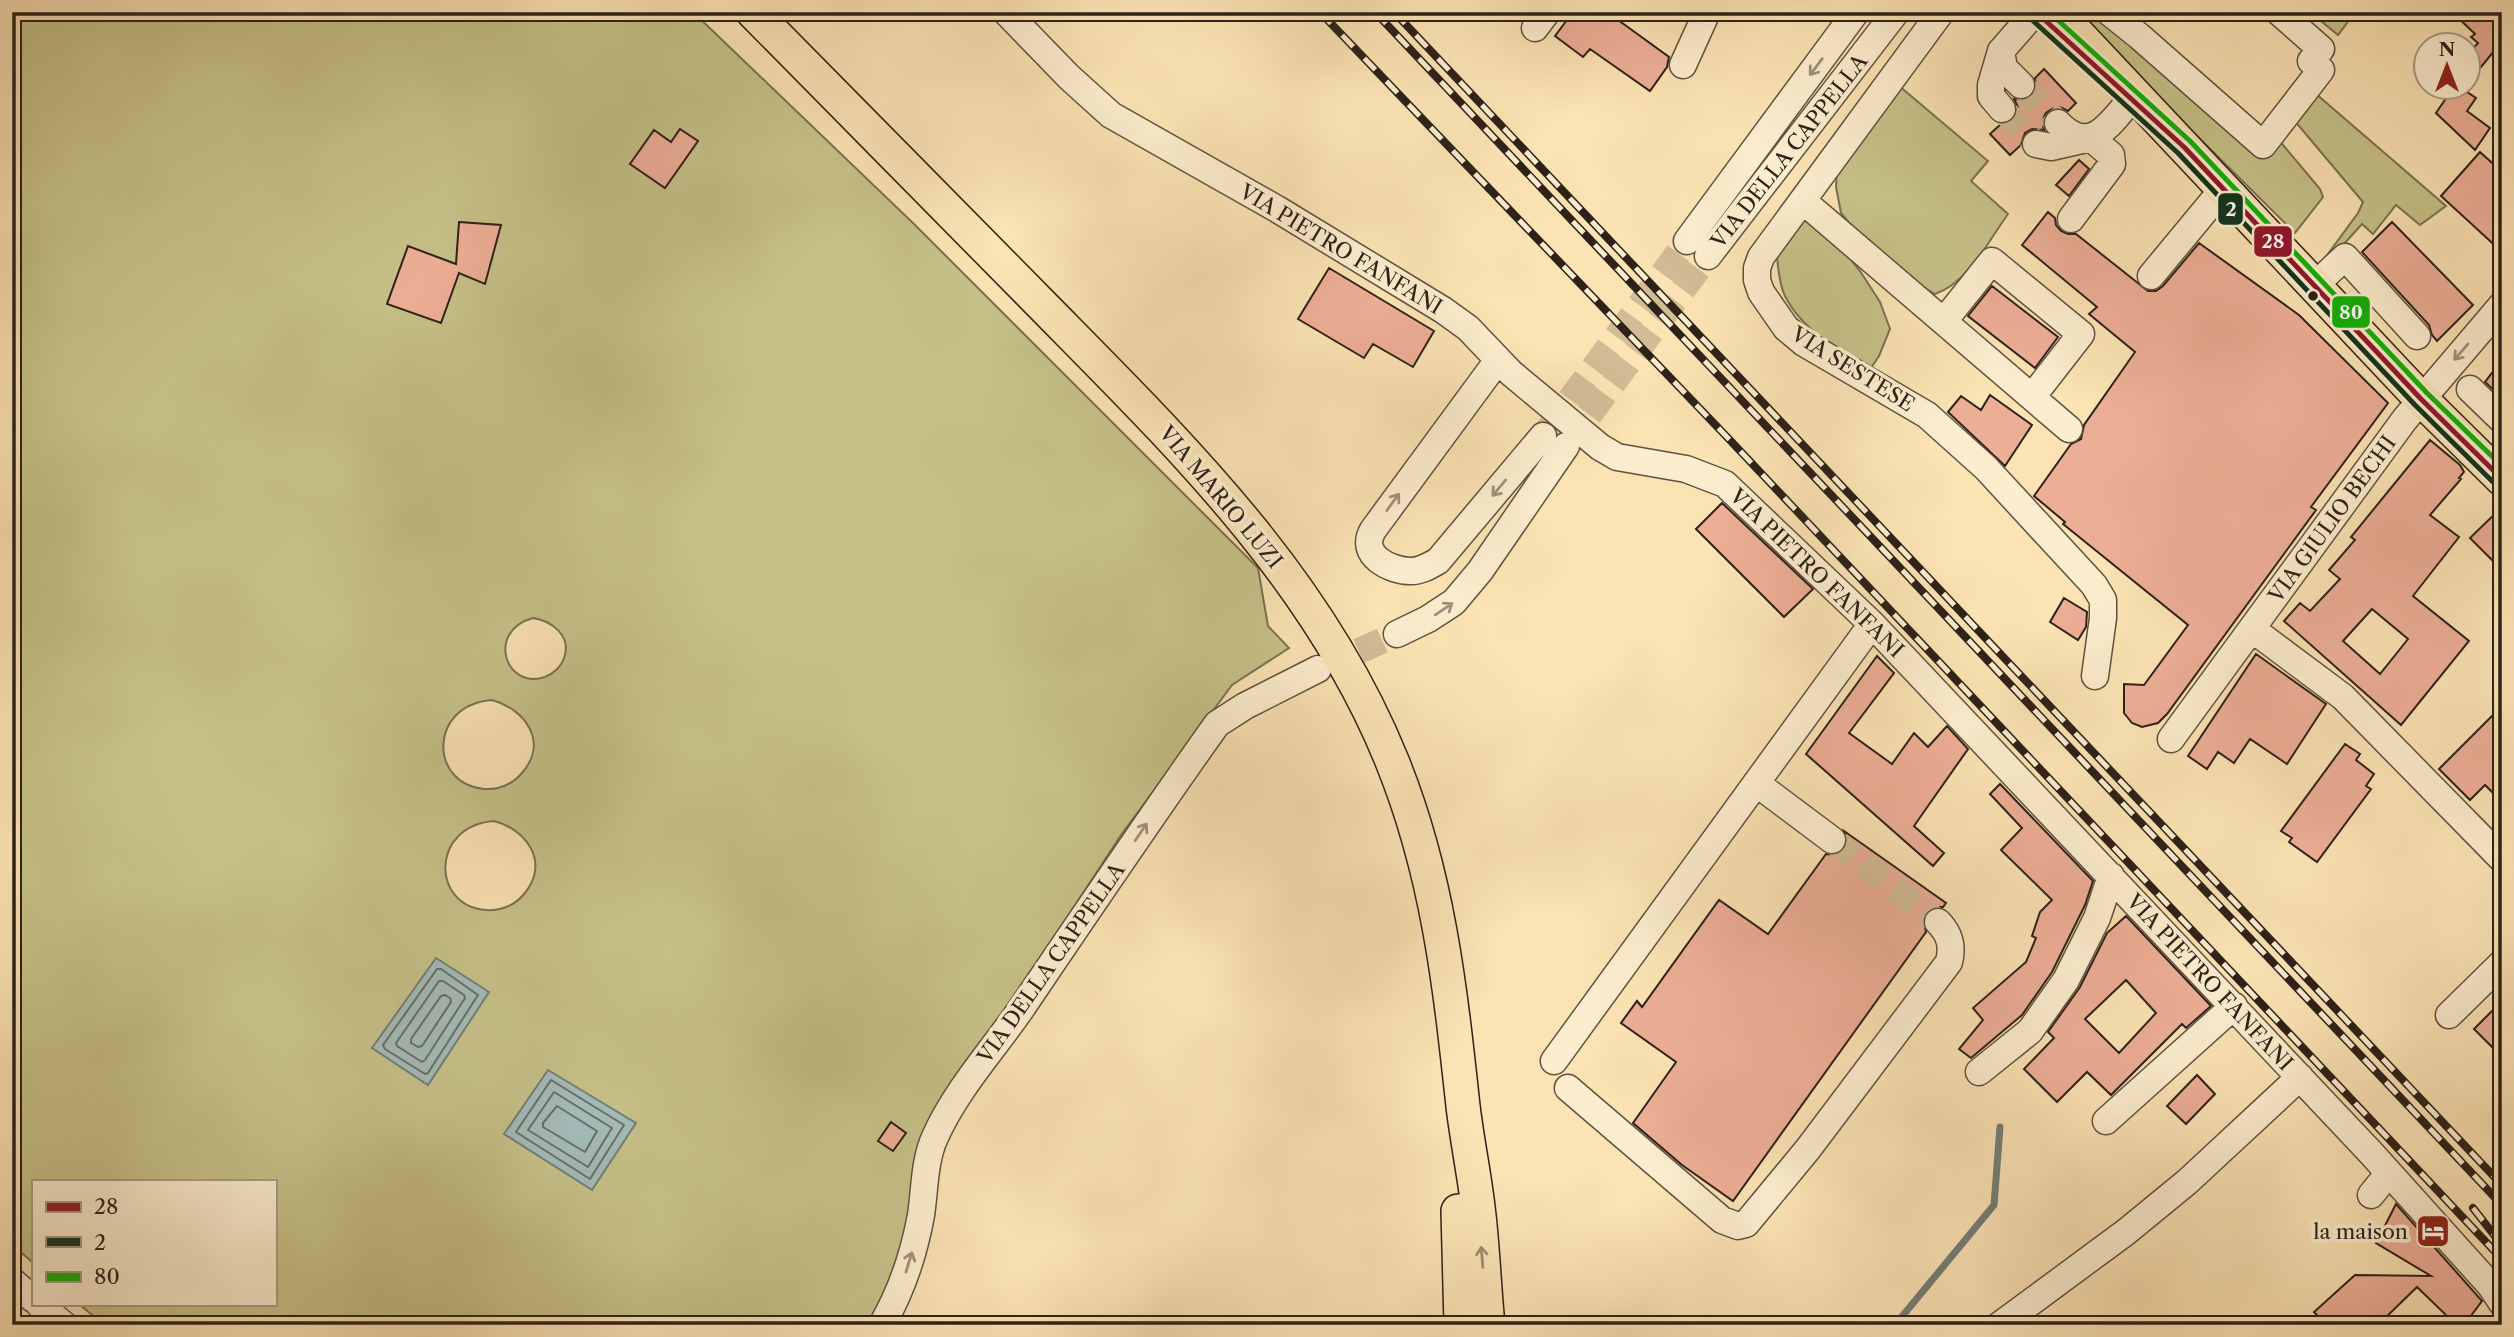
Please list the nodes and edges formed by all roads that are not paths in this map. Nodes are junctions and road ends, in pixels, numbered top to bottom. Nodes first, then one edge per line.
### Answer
1 (753, 12) edge
2 (1006, 12) edge
3 (1707, 12) edge
4 (1856, 12) edge
5 (1896, 12) edge
6 (1941, 12) edge
7 (2035, 12) edge
8 (2057, 12) edge
9 (2109, 12) edge
10 (2279, 12) edge
11 (2001, 51) junction
12 (1683, 65) dead end
13 (2021, 85) tunnel mouth
14 (2133, 97) junction
15 (2002, 109) tunnel mouth
16 (2058, 123) tunnel mouth
17 (2089, 138) junction
18 (2036, 144) dead end
19 (2223, 188) junction
20 (1803, 201) junction
21 (2071, 219) dead end
22 (2151, 276) dead end
23 (2315, 285) junction
24 (2502, 306) edge
25 (1944, 321) junction
26 (2417, 336) dead end
27 (1498, 360) junction
28 (2470, 389) dead end
29 (2032, 397) junction
30 (2421, 399) junction
31 (2502, 421) edge
32 (2069, 429) dead end
33 (2502, 479) edge
34 (1872, 624) junction
35 (2252, 629) junction
36 (1397, 634) tunnel mouth
37 (1318, 669) tunnel mouth
38 (2095, 676) dead end
39 (2171, 739) dead end
40 (1756, 783) junction
41 (1832, 840) tunnel mouth
42 (2502, 859) edge
43 (2111, 876) junction
44 (1938, 922) tunnel mouth
45 (2502, 963) edge
46 (2234, 1006) junction
47 (2449, 1015) dead end
48 (1554, 1061) dead end
49 (1979, 1072) dead end
50 (2300, 1077) junction
51 (1569, 1088) dead end
52 (1464, 1111) junction
53 (2106, 1121) dead end
54 (2388, 1174) junction
55 (2371, 1195) dead end
56 (12, 1281) edge
57 (32, 1298) edge
58 (2502, 1303) edge
59 (41, 1306) edge
60 (64, 1325) edge
61 (882, 1325) edge
62 (1461, 1325) edge
63 (1488, 1325) edge
64 (2000, 1325) edge

1 - 52 main road, VIA MARIO LUZI
2 - 27 street, VIA PIETRO FANFANI
3 - 12 street
4 -> 5 street, VIA DELLA CAPPELLA
6 - 20 street, VIA SESTESE
7 - 11 street
7 - 14 main road
8 - 14 main road
9 - 10 street
11 - 13 street
11 - 15 street
14 - 17 street
14 - 19 main road
16 - 17 street
17 - 18 street
17 - 21 street
19 - 22 street
19 - 23 main road
20 - 25 street
20 - 38 street, VIA SESTESE
23 - 26 street
23 - 30 main road
24 -> 30 street, VIA GIULIO BECHI
25 - 29 street
25 - 29 street
27 - 34 street, VIA PIETRO FANFANI
36 -> 27 street
28 - 31 street
29 - 32 street
30 - 33 main road
30 - 35 street, VIA GIULIO BECHI
34 - 40 street
34 - 43 street, VIA PIETRO FANFANI
35 - 39 street, VIA GIULIO BECHI
35 - 42 street
61 -> 37 street, VIA DELLA CAPPELLA
40 - 41 street
40 - 48 street
43 - 46 street, VIA PIETRO FANFANI
43 - 49 street
44 - 51 street
45 - 47 street
46 - 50 street, VIA PIETRO FANFANI
46 - 53 street
50 - 54 street, VIA PIETRO FANFANI
50 - 64 street
52 - 62 main road, VIA MARIO LUZI
63 -> 52 main road, VIA MARIO LUZI
54 - 55 street
54 - 58 street, VIA PIETRO FANFANI
56 - 57 street
59 - 60 street

